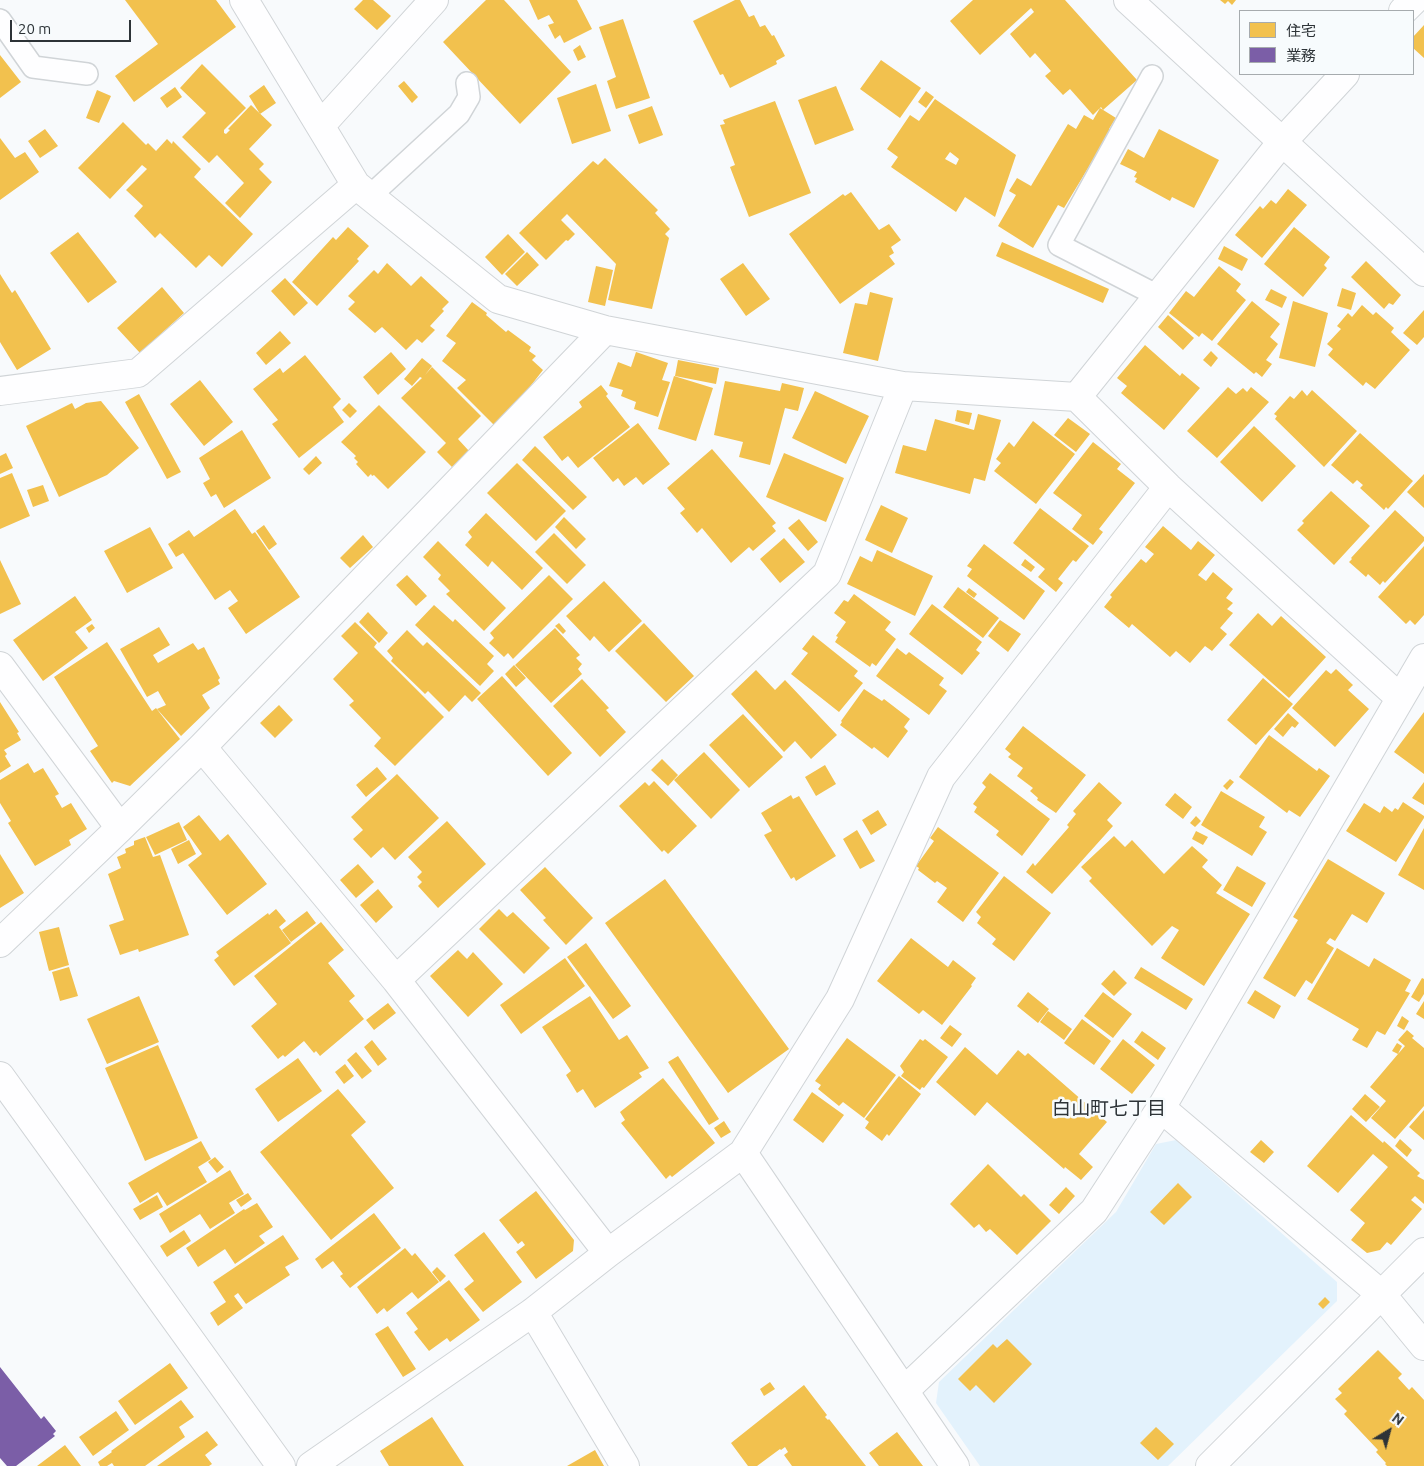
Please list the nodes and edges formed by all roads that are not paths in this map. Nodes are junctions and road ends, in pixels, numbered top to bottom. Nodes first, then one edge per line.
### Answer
1 (244, 0) edge
2 (434, 0) edge
3 (1128, 0) edge
4 (1414, 0) edge
5 (1404, 10) edge
6 (0, 20) edge
7 (87, 74) dead end
8 (1344, 75) edge
9 (1152, 76) dead end
10 (467, 83) dead end
11 (321, 125) junction
12 (1282, 142) junction
13 (363, 190) junction
14 (1424, 272) edge
15 (1158, 296) junction
16 (605, 330) junction
17 (903, 386) junction
18 (0, 391) edge
19 (1077, 397) junction
20 (1168, 487) junction
21 (1424, 658) edge
22 (0, 666) edge
23 (1400, 698) junction
24 (202, 746) junction
25 (120, 828) junction
26 (0, 943) edge
27 (396, 980) junction
28 (0, 1076) edge
29 (1161, 1108) junction
30 (743, 1153) junction
31 (1424, 1252) edge
32 (608, 1253) junction
33 (1382, 1295) junction
34 (533, 1312) junction
35 (1424, 1346) edge
36 (905, 1390) junction
37 (1219, 1463) edge
38 (281, 1466) edge
39 (311, 1466) edge
40 (624, 1466) edge
41 (956, 1466) edge

1 - 11 street
2 - 11 street
3 - 12 street
4 - 5 street
6 - 7 lane
8 - 12 street
9 - 15 lane
10 - 13 lane
11 - 13 street
12 - 14 street
12 - 15 street
13 - 16 street
13 - 18 street
15 - 19 street
16 - 17 street
16 - 24 street
17 - 19 street
17 - 27 street
19 - 20 street
20 - 23 street
20 - 30 street
21 - 23 street
22 - 25 street
23 - 29 street
24 - 25 street
24 - 27 street
25 - 26 street
27 - 32 street
28 - 38 street
29 - 33 street
29 - 36 street
30 - 32 street
30 - 36 street
31 - 33 street
32 - 34 street
33 - 35 street
33 - 37 street
34 - 39 street
34 - 40 street
36 - 41 street

